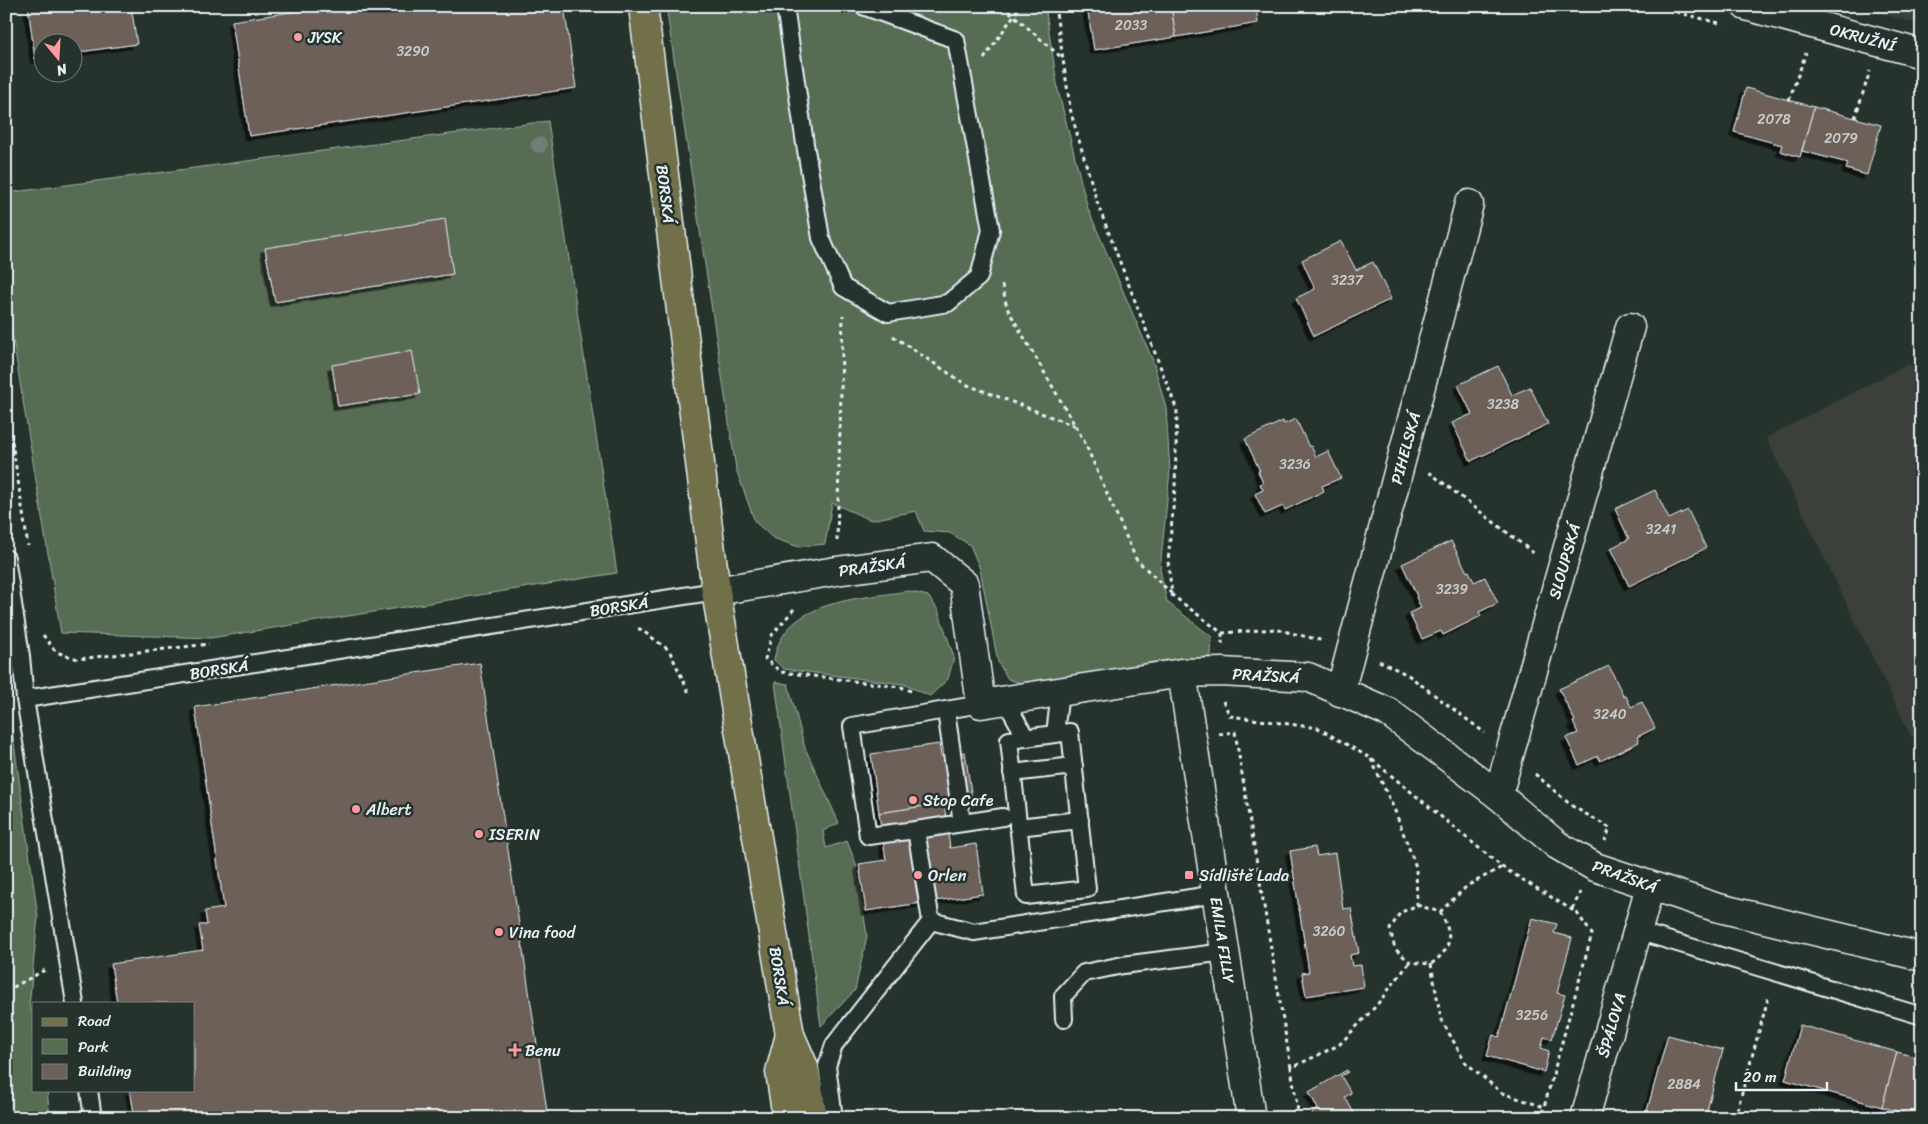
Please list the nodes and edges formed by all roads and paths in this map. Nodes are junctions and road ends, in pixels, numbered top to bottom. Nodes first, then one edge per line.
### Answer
1 (642, 6) edge
2 (785, 6) edge
3 (863, 6) edge
4 (1003, 6) edge
5 (1020, 6) edge
6 (1055, 6) edge
7 (1746, 6) edge
8 (1793, 12) edge
9 (1014, 15) junction
10 (1808, 45) dead end
11 (1922, 54) edge
12 (1061, 57) junction
13 (982, 61) dead end
14 (1789, 100) dead end
15 (1469, 204) dead end
16 (1001, 278) dead end
17 (844, 287) junction
18 (1630, 327) dead end
19 (886, 332) dead end
20 (6, 402) edge
21 (1076, 426) junction
22 (1404, 452) junction
23 (29, 554) dead end
24 (6, 558) edge
25 (836, 571) junction
26 (1561, 574) junction
27 (716, 591) junction
28 (1172, 594) junction
29 (800, 607) dead end
30 (631, 630) dead end
31 (40, 632) dead end
32 (212, 643) dead end
33 (1222, 672) junction
34 (1182, 673) junction
35 (1060, 692) junction
36 (1340, 692) junction
37 (690, 695) dead end
38 (25, 699) junction
39 (993, 702) junction
40 (1218, 705) dead end
41 (940, 712) junction
42 (1055, 734) junction
43 (1211, 734) dead end
44 (1026, 738) junction
45 (1370, 758) junction
46 (1074, 766) junction
47 (1012, 772) junction
48 (1498, 795) junction
49 (1003, 817) dead end
50 (1080, 820) junction
51 (962, 823) junction
52 (1018, 827) junction
53 (916, 830) junction
54 (1502, 867) junction
55 (1650, 886) junction
56 (1216, 894) junction
57 (1417, 904) junction
58 (1440, 912) junction
59 (931, 921) junction
60 (1637, 931) junction
61 (1225, 952) junction
62 (1922, 957) edge
63 (67, 958) junction
64 (1410, 962) junction
65 (1431, 964) junction
66 (1775, 973) junction
67 (6, 991) edge
68 (75, 1002) edge
69 (1922, 1016) edge
70 (1064, 1019) dead end
71 (790, 1035) junction
72 (1291, 1068) junction
73 (89, 1092) edge
74 (1544, 1108) junction
75 (94, 1118) edge
76 (787, 1118) edge
77 (813, 1118) edge
78 (834, 1118) edge
79 (1251, 1118) edge
80 (1298, 1118) edge
81 (1541, 1118) edge
82 (1585, 1118) edge
83 (1735, 1118) edge

1 - 27 main road, BORSKÁ
2 - 17 lane
3 - 17 lane
4 - 9 path
5 - 9 path
6 - 12 path
7 - 8 street, OKRUŽNÍ
8 - 11 street, OKRUŽNÍ
9 - 12 path
9 - 13 path
10 - 14 path
12 - 28 path
15 - 22 street, PIHELSKÁ
16 - 21 path
17 - 25 path
18 - 26 street, SLOUPSKÁ
19 - 21 path
20 - 23 path
21 - 28 path
22 - 26 path
22 - 36 street, PIHELSKÁ
24 - 38 lane
25 - 27 street, PRAŽSKÁ
25 - 39 street, PRAŽSKÁ
26 - 48 street, SLOUPSKÁ
27 - 38 lane, BORSKÁ
27 - 71 main road, BORSKÁ
28 - 33 path
29 - 41 path
30 - 37 path
31 - 32 path
33 - 34 street, PRAŽSKÁ
33 - 36 street, PRAŽSKÁ
34 - 35 street, PRAŽSKÁ
34 - 56 street, EMILA FILLY
35 - 39 street, PRAŽSKÁ
35 - 42 lane
36 - 48 street, PRAŽSKÁ
38 - 63 lane
39 - 41 lane
39 - 44 lane
40 - 45 path
41 - 51 lane
41 - 53 lane
42 - 44 lane
42 - 46 lane
43 - 72 path
44 - 47 lane
45 - 54 path
45 - 57 path
46 - 47 lane
46 - 50 lane
47 - 52 lane
48 - 55 street, PRAŽSKÁ
49 - 51 lane
50 - 52 lane
50 - 52 lane
51 - 53 lane
53 - 59 lane
54 - 58 path
54 - 74 path
55 - 60 street, ŠPÁLOVA
55 - 62 street, PRAŽSKÁ
56 - 59 lane
56 - 61 street, EMILA FILLY
57 - 58 path
57 - 64 path
58 - 65 path
59 - 78 lane
60 - 66 lane
60 - 82 street, ŠPÁLOVA
61 - 70 lane
61 - 79 street, EMILA FILLY
63 - 67 path
63 - 68 lane
64 - 65 path
64 - 72 path
65 - 74 path
66 - 69 lane
66 - 83 path
71 - 76 main road, BORSKÁ
71 - 77 main road, BORSKÁ
72 - 80 path
73 - 75 lane
74 - 81 path

